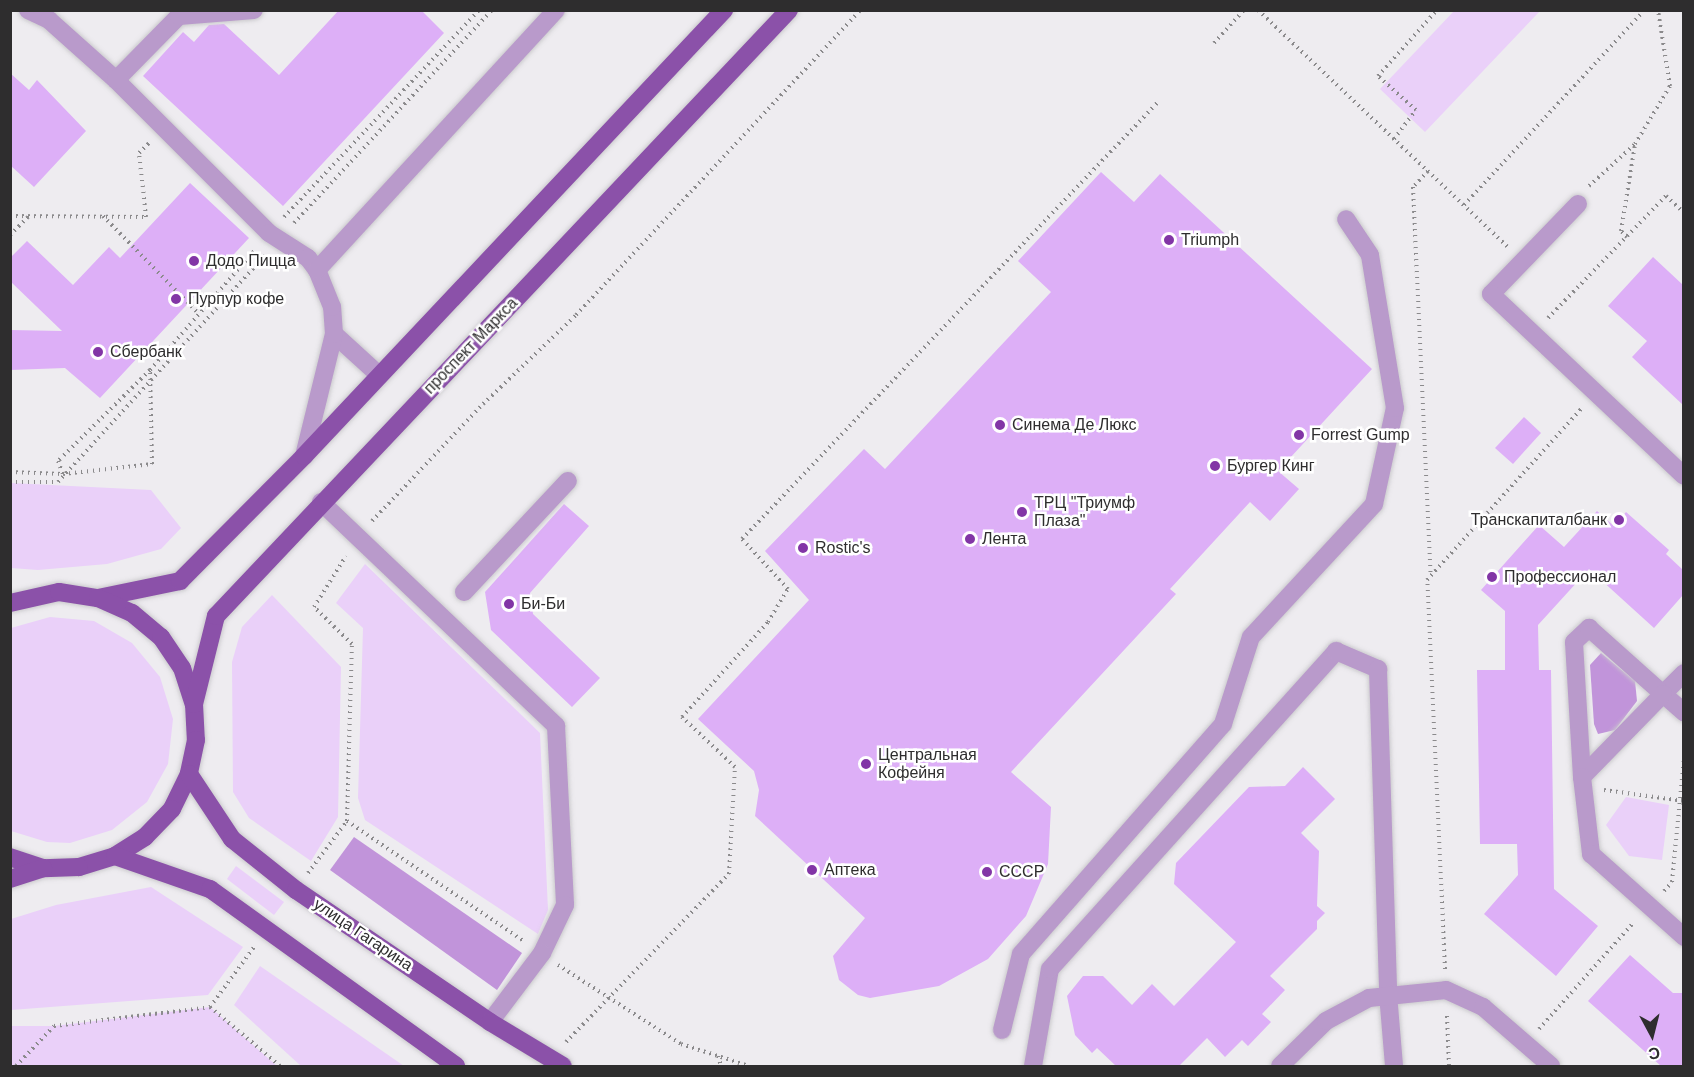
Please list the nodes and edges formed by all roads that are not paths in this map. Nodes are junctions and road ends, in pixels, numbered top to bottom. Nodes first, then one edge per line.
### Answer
1 (28, 10) edge
2 (254, 10) edge
3 (556, 10) edge
4 (724, 10) edge
5 (789, 10) edge
6 (53, 15) edge
7 (116, 80) junction
8 (1578, 204) road end
9 (1346, 219) dead end
10 (317, 270) junction
11 (334, 334) junction
12 (379, 375) junction
13 (304, 456) junction
14 (1683, 476) edge
15 (568, 482) dead end
16 (321, 502) junction
17 (464, 592) dead end
18 (14, 598) edge
19 (98, 598) junction
20 (1683, 673) edge
21 (1663, 694) junction
22 (194, 704) junction
23 (1683, 712) edge
24 (189, 774) junction
25 (1582, 782) junction
26 (115, 856) junction
27 (10, 857) edge
28 (43, 868) junction
29 (10, 879) edge
30 (1683, 938) edge
31 (1388, 994) junction
32 (490, 1022) junction
33 (1002, 1030) dead end
34 (557, 1062) edge
35 (456, 1066) edge
36 (1033, 1066) edge
37 (1280, 1066) edge
38 (1394, 1066) edge
39 (1551, 1066) edge

1 - 6 lane
2 - 7 lane
3 - 10 lane
4 - 12 main road
5 - 16 main road, проспект Маркса
6 - 7 lane
7 - 10 lane
8 - 14 lane
9 - 33 lane
10 - 11 lane
11 - 12 lane
11 - 13 lane
12 - 13 main road
13 - 19 main road
15 - 17 lane
16 - 22 main road, проспект Маркса
16 - 32 lane
18 - 19 main road
19 - 22 main road
20 - 21 lane
21 - 23 lane
21 - 25 lane
21 - 25 lane
22 - 24 main road
24 - 26 main road
24 - 32 main road, улица Гагарина
25 - 30 lane
26 - 28 main road
26 - 35 main road
27 - 28 main road
28 - 29 main road
31 - 36 lane
31 - 37 lane
31 - 38 lane
31 - 39 lane
32 - 34 main road, улица Гагарина

